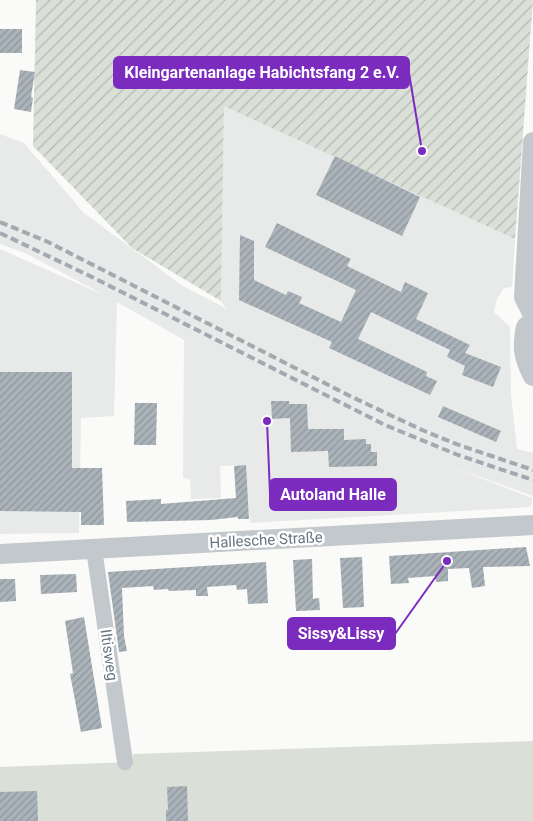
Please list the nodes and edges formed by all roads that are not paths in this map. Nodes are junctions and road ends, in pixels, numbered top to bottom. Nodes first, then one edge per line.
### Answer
1 (533, 142) edge
2 (533, 315) edge
3 (533, 322) edge
4 (533, 376) edge
5 (533, 525) edge
6 (94, 548) junction
7 (0, 554) edge
8 (126, 762) dead end

1 - 2 street
3 - 4 street
5 - 6 street, Hallesche Straße
6 - 7 street, Hallesche Straße
6 - 8 street, Iltisweg

